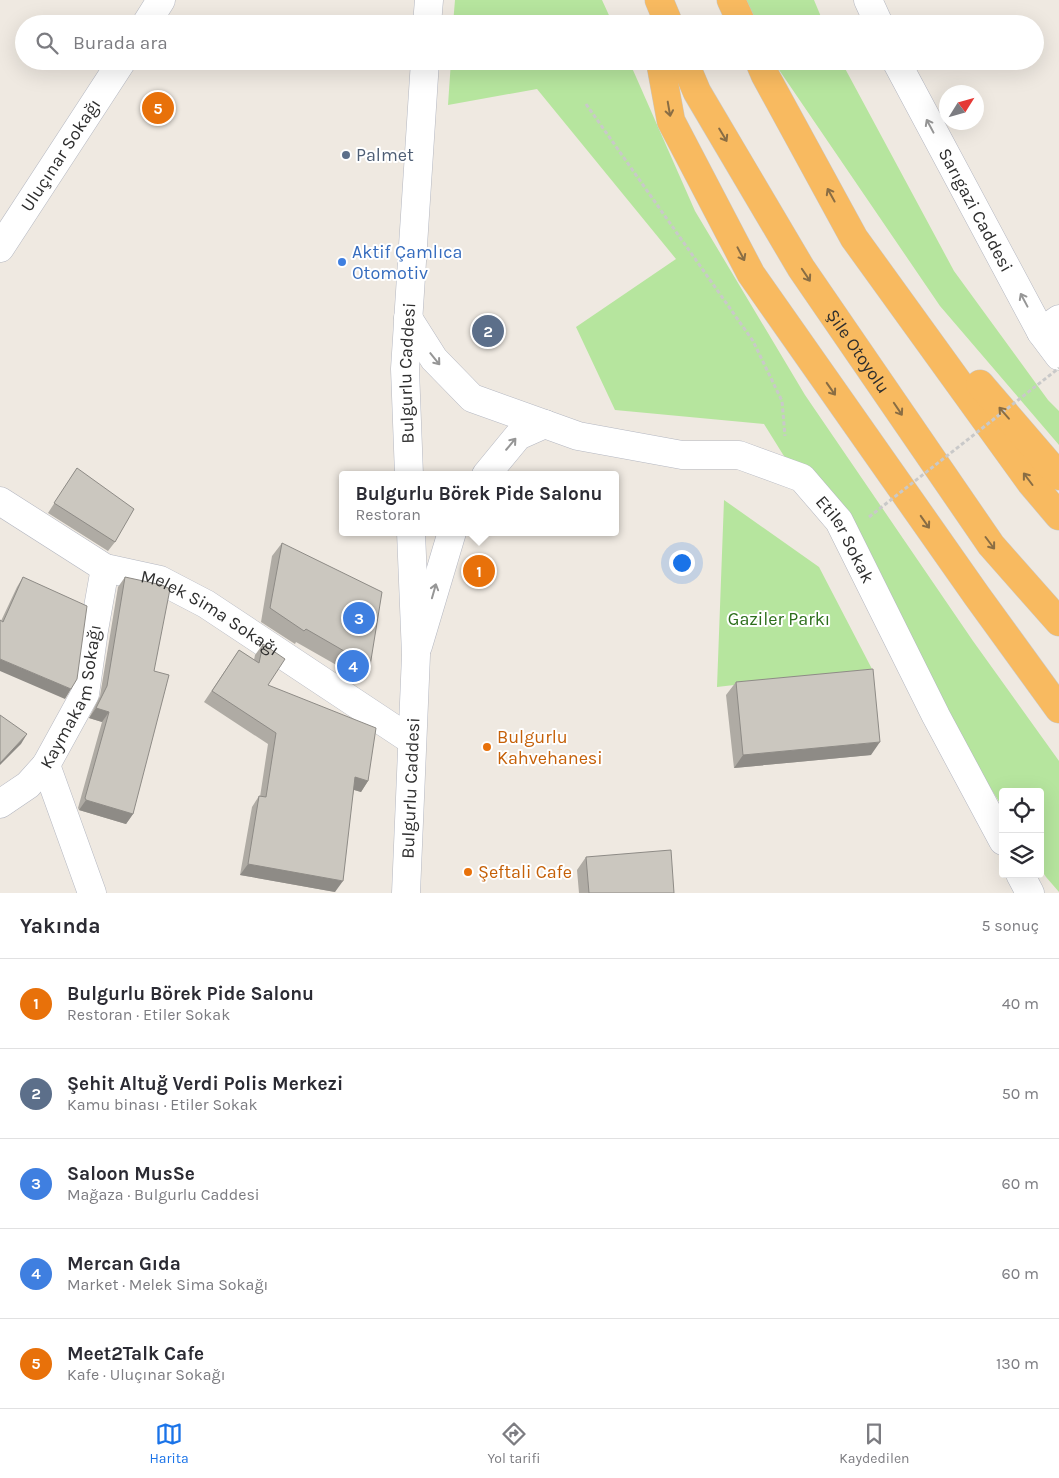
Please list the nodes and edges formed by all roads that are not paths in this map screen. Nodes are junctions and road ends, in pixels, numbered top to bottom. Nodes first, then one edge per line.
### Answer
1 (161, 0) edge
2 (429, 0) edge
3 (649, 0) edge
4 (659, 0) edge
5 (731, 0) edge
6 (868, 0) edge
7 (152, 15) edge
8 (428, 15) edge
9 (652, 15) edge
10 (665, 15) edge
11 (738, 15) edge
12 (875, 15) edge
13 (116, 70) edge
14 (424, 70) edge
15 (662, 70) edge
16 (688, 70) edge
17 (763, 70) edge
18 (901, 70) edge
19 (854, 238) junction
20 (0, 248) edge
21 (408, 318) junction
22 (1050, 325) edge
23 (1059, 356) edge
24 (545, 424) junction
25 (409, 471) edge
26 (489, 471) edge
27 (1059, 476) edge
28 (0, 501) edge
29 (1059, 516) edge
30 (411, 536) edge
31 (451, 536) edge
32 (105, 568) junction
33 (1059, 622) edge
34 (416, 655) junction
35 (1059, 709) edge
36 (412, 740) junction
37 (46, 765) junction
38 (0, 804) edge
39 (999, 834) edge
40 (1022, 878) edge
41 (92, 893) edge
42 (406, 893) edge
43 (1030, 893) edge

1 - 7 street
2 - 8 street
3 - 9 highway
4 - 10 highway
5 - 11 highway
6 - 12 street
13 - 20 street, Uluçınar Sokağı
14 - 21 street, Bulgurlu Caddesi
15 -> 35 highway
16 -> 33 highway, Şile Otoyolu
19 -> 17 highway
22 -> 18 street, Sarıgazi Caddesi
27 -> 19 highway
29 -> 19 highway
21 -> 24 street, Etiler Sokak
21 - 25 street, Bulgurlu Caddesi
22 - 23 street, Sarıgazi Caddesi
26 -> 24 street
24 - 39 street, Etiler Sokak
28 - 32 street, Melek Sima Sokağı
30 - 34 street, Bulgurlu Caddesi
34 -> 31 street
32 - 36 street, Melek Sima Sokağı
32 - 37 street, Kaymakam Sokağı
34 - 36 street, Bulgurlu Caddesi
36 - 42 street, Bulgurlu Caddesi
37 - 38 street, Kaymakam Sokağı
37 - 41 street
40 - 43 street

